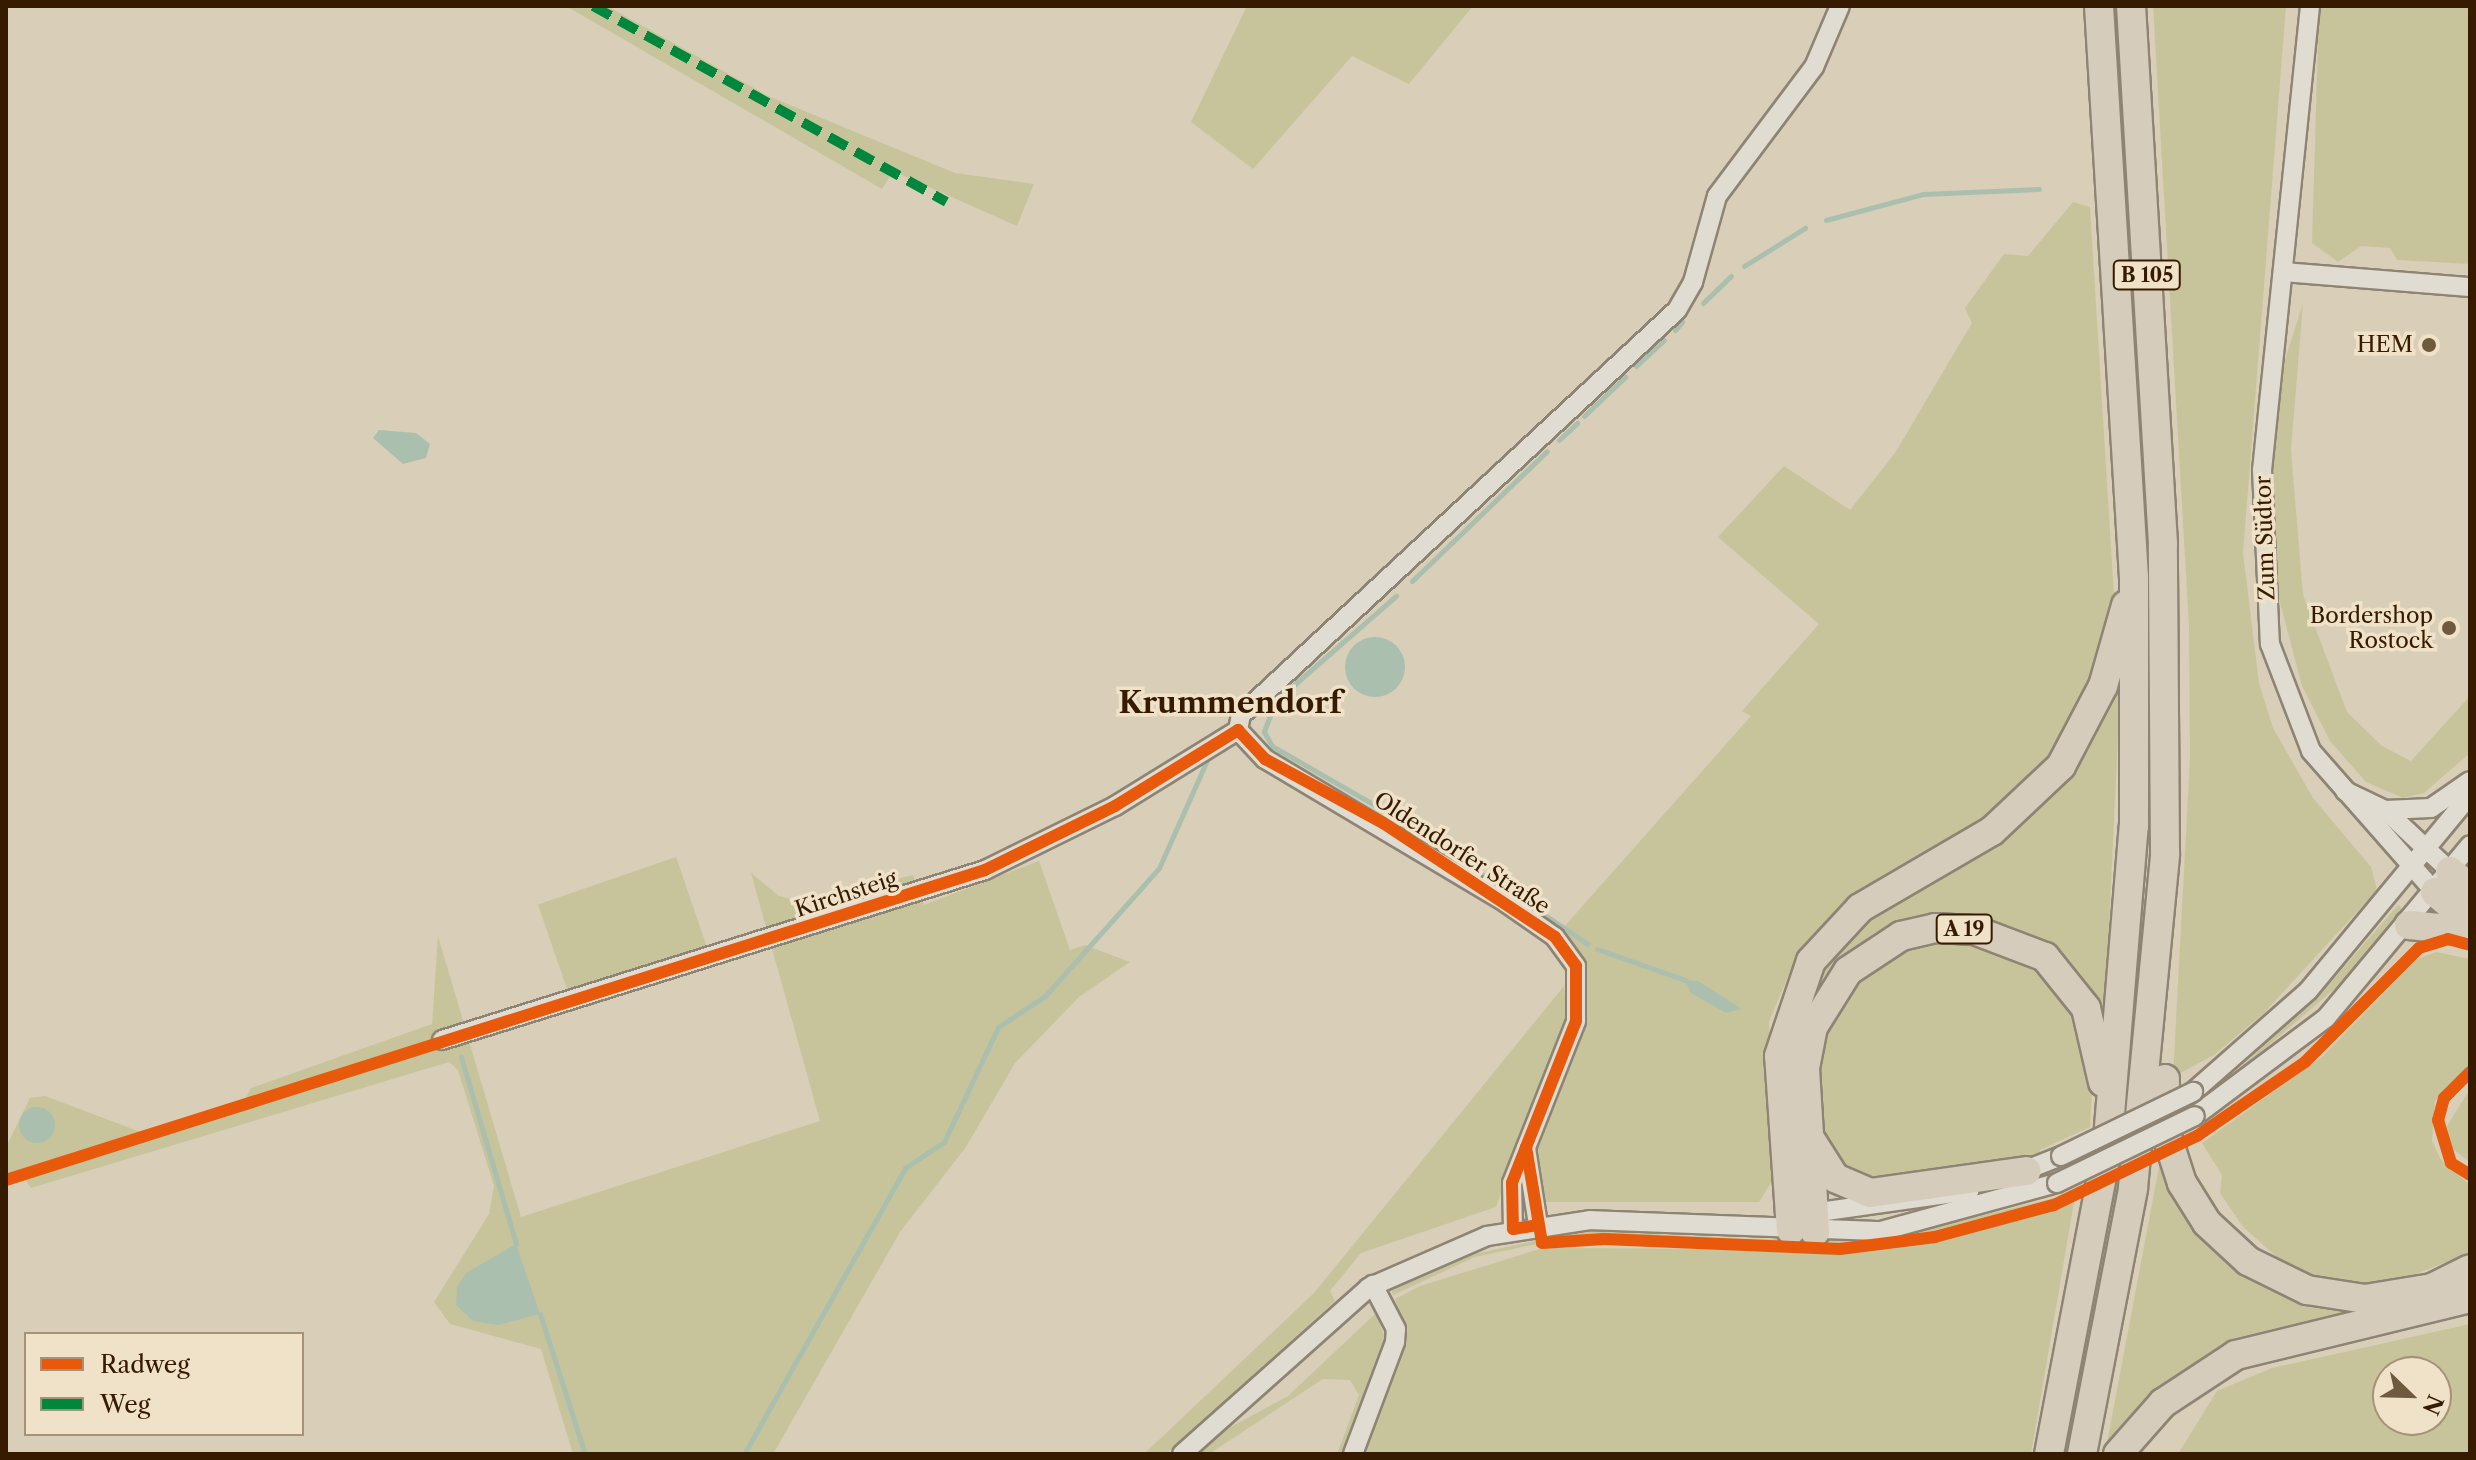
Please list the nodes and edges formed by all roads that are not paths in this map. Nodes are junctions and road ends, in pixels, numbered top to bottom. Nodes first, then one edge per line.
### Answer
1 (1840, 6) edge
2 (2099, 6) edge
3 (2131, 6) edge
4 (2310, 6) edge
5 (2283, 272) junction
6 (2470, 287) edge
7 (2134, 578) junction
8 (1238, 730) junction
9 (2470, 781) edge
10 (2339, 788) junction
11 (2470, 795) edge
12 (2385, 810) junction
13 (2134, 826) joint
14 (2470, 845) edge
15 (2427, 849) junction
16 (2411, 870) junction
17 (2452, 884) edge
18 (2470, 922) edge
19 (2409, 925) junction
20 (2470, 931) edge
21 (2159, 952) junction
22 (442, 1040) dead end
23 (1808, 1130) junction
24 (1526, 1147) junction
25 (2107, 1151) junction
26 (2026, 1171) junction
27 (1802, 1223) junction
28 (1538, 1225) junction
29 (1513, 1229) junction
30 (2470, 1269) edge
31 (1373, 1285) junction
32 (2470, 1298) edge
33 (1182, 1454) edge
34 (1353, 1454) edge
35 (2049, 1454) edge
36 (2082, 1454) edge
37 (2118, 1454) edge

1 - 8 street
2 - 7 highway, B 105
3 - 21 highway, B 105
4 - 5 street, Zum Südtor
5 - 6 street
5 - 10 street, Zum Südtor
7 - 13 highway, B 105
7 - 27 highway
8 - 22 street, Kirchsteig
8 - 24 street, Oldendorfer Straße
9 - 12 street
10 - 12 street
10 - 16 street, Zum Südtor
11 - 15 street
12 - 15 street
13 - 25 highway, A 19
14 - 17 street
15 - 16 street
15 - 17 street
16 - 17 street, Zum Südtor
16 - 26 street, bridge
17 - 18 highway
17 - 19 street
19 - 20 highway
19 - 27 street, bridge
21 - 30 highway
21 - 36 highway, B 105
23 - 25 highway, A 19
23 - 26 highway, A 19
23 - 27 highway, A 19
24 - 28 street
24 - 29 street, Oldendorfer Straße
25 - 35 highway, A 19
26 - 27 street
27 - 28 street
28 - 29 street
29 - 31 street
31 - 33 street
31 - 34 street
32 - 37 highway

